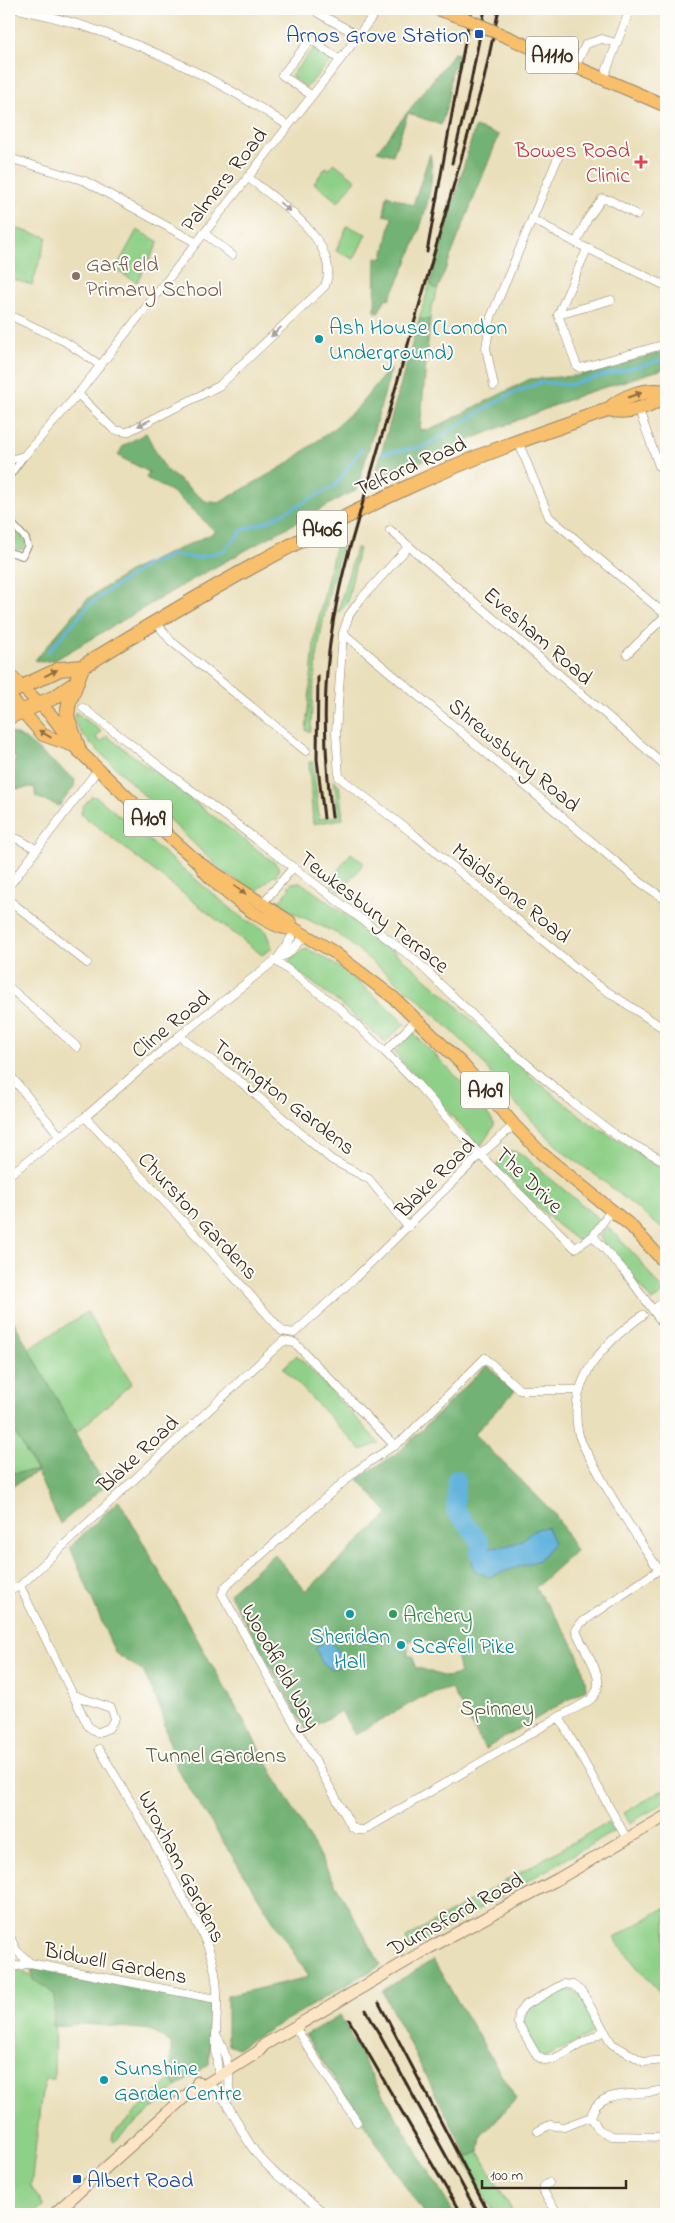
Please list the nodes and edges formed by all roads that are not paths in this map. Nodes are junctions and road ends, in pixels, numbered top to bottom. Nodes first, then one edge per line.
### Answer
1 (18, 9) edge
2 (378, 9) edge
3 (437, 9) edge
4 (630, 9) edge
5 (318, 13) dead end
6 (358, 36) junction
7 (616, 43) junction
8 (340, 60) junction
9 (576, 65) junction
10 (604, 77) junction
11 (311, 95) junction
12 (666, 106) edge
13 (287, 125) junction
14 (559, 155) dead end
15 (9, 158) edge
16 (247, 177) junction
17 (637, 215) dead end
18 (532, 219) junction
19 (204, 233) junction
20 (196, 242) junction
21 (576, 243) junction
22 (588, 249) junction
23 (232, 255) dead end
24 (666, 286) edge
25 (611, 300) dead end
26 (9, 315) edge
27 (558, 315) junction
28 (666, 344) edge
29 (100, 366) junction
30 (494, 386) dead end
31 (666, 393) edge
32 (78, 394) junction
33 (638, 408) junction
34 (608, 410) junction
35 (518, 441) junction
36 (24, 456) junction
37 (9, 460) edge
38 (666, 473) edge
39 (9, 477) edge
40 (9, 520) edge
41 (390, 530) dead end
42 (409, 546) junction
43 (9, 552) edge
44 (666, 615) edge
45 (155, 621) junction
46 (344, 633) junction
47 (627, 654) dead end
48 (82, 667) junction
49 (9, 674) edge
50 (77, 682) junction
51 (22, 687) junction
52 (39, 704) junction
53 (12, 705) edge
54 (83, 708) dead end
55 (76, 748) junction
56 (306, 751) dead end
57 (666, 766) edge
58 (100, 768) junction
59 (9, 838) edge
60 (36, 848) junction
61 (292, 869) junction
62 (9, 886) edge
63 (9, 900) edge
64 (666, 900) edge
65 (258, 909) junction
66 (298, 931) junction
67 (277, 959) junction
68 (87, 963) dead end
69 (9, 987) edge
70 (417, 1019) junction
71 (666, 1030) edge
72 (179, 1036) junction
73 (77, 1047) dead end
74 (385, 1052) junction
75 (10, 1075) edge
76 (85, 1117) junction
77 (514, 1125) junction
78 (60, 1136) junction
79 (480, 1155) junction
80 (666, 1162) edge
81 (9, 1175) edge
82 (612, 1209) junction
83 (408, 1227) junction
84 (592, 1236) junction
85 (666, 1264) edge
86 (666, 1300) edge
87 (653, 1310) junction
88 (643, 1315) dead end
89 (666, 1328) edge
90 (289, 1337) junction
91 (580, 1390) junction
92 (395, 1446) junction
93 (663, 1569) edge
94 (20, 1586) junction
95 (9, 1590) edge
96 (73, 1695) junction
97 (559, 1717) junction
98 (99, 1749) dead end
99 (666, 1816) edge
100 (627, 1839) junction
101 (9, 1934) edge
102 (30, 1963) junction
103 (9, 1968) edge
104 (216, 1999) junction
105 (295, 2028) junction
106 (604, 2031) junction
107 (666, 2060) edge
108 (223, 2069) junction
109 (202, 2085) junction
110 (666, 2089) edge
111 (226, 2100) junction
112 (591, 2117) junction
113 (357, 2122) dead end
114 (538, 2131) dead end
115 (666, 2137) edge
116 (549, 2183) dead end
117 (54, 2214) edge
118 (326, 2214) edge
119 (558, 2214) edge

1 - 13 street
2 - 6 street, Palmers Road
3 - 9 main road, A1110, bridge
4 - 7 street
5 - 6 street
6 - 8 street, Palmers Road
7 - 9 street
7 - 10 street
8 - 11 street, Palmers Road
8 - 11 street
9 - 10 main road, A1110
10 - 12 main road, A1110
11 - 13 street, Palmers Road
13 - 16 street, Palmers Road
14 - 18 street
15 - 20 street
16 - 19 street, Palmers Road
16 -> 32 street
17 - 21 street
18 - 21 street
18 - 30 street
19 - 20 street, Palmers Road
19 - 23 street
20 - 29 street, Palmers Road
21 - 22 street
22 - 24 street
22 - 27 street
25 - 27 street
26 - 29 street
27 - 28 street
29 - 32 street, Palmers Road
31 - 33 highway, Telford Road / A406
34 -> 31 highway, Telford Road / A406
32 - 36 street, Palmers Road
33 - 34 highway, Telford Road / A406
33 - 38 street
34 - 35 highway, Telford Road / A406
35 - 44 street
35 - 45 highway, Telford Road / A406
36 - 37 street
36 - 39 street
40 - 43 street
41 - 42 street, Evesham Road
42 - 46 street
42 - 57 street, Evesham Road
44 - 47 street
45 - 48 highway, Telford Road / A406
45 - 56 street
46 - 64 street, Shrewsbury Road
46 - 71 street, Maidstone Road
48 - 50 highway
51 -> 48 highway, Telford Road / A406
49 - 51 main road, A109
50 - 52 highway
50 - 55 highway
51 - 52 main road, A109
51 - 53 highway, A406
52 - 53 highway
52 - 55 main road, A109
55 -> 53 main road, A109
54 - 61 street, Tewkesbury Terrace
55 - 58 main road, A109
58 - 60 street
58 - 65 main road, A109
59 - 60 street
60 - 62 street
61 - 65 street
61 - 80 street, Tewkesbury Terrace
63 - 68 street
65 - 66 main road, A109
66 - 67 street, Cline Road
66 - 67 street, Cline Road
66 - 70 main road, A109
67 - 72 street, Cline Road
67 - 74 street, The Drive
69 - 73 street
70 - 74 street
70 - 77 main road, A109
72 - 76 street, Cline Road
72 - 83 street, Torrington Gardens
74 - 79 street, The Drive
75 - 78 street
76 - 78 street, Cline Road
76 - 90 street, Churston Gardens
77 - 79 street, Blake Road
77 - 82 main road, A109
78 - 81 street, Cline Road
79 - 83 street, Blake Road
79 - 84 street, The Drive
82 - 84 street, The Drive
82 - 85 main road, A109
83 - 90 street, Blake Road
84 - 87 street
86 - 87 street
87 - 89 street
88 - 91 street
90 - 92 street, Churston Gardens
90 - 94 street, Blake Road
91 - 92 street, Woodfield Way
91 - 93 street
92 - 97 street, Woodfield Way
93 - 97 street
94 - 95 street, Blake Road
94 - 96 street
96 - 96 street
97 - 100 street
98 - 104 street, Wroxham Gardens
99 - 100 main road, Durnsford Road
100 - 105 main road, Durnsford Road
101 - 102 street
102 - 103 street, Bidwell Gardens
102 - 104 street, Bidwell Gardens
104 - 108 street, Wroxham Gardens
105 - 108 main road, Durnsford Road
105 - 113 street
106 - 106 street
106 - 107 street
108 - 109 main road, Durnsford Road
108 - 111 street, Wroxham Gardens
109 - 111 street
109 - 117 main road, Durnsford Road
110 - 112 street
111 - 118 street
112 - 114 street
112 - 115 street
116 - 119 street

